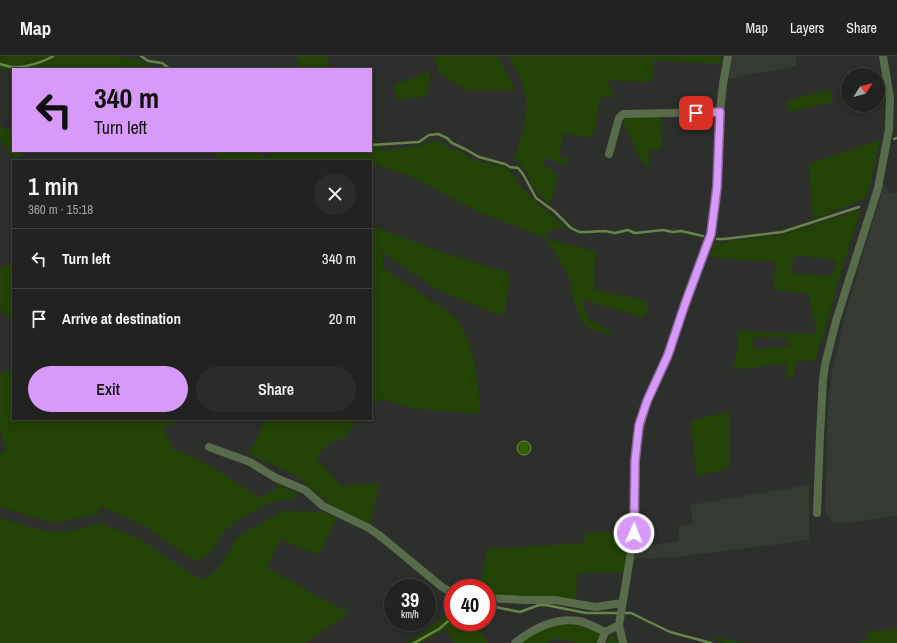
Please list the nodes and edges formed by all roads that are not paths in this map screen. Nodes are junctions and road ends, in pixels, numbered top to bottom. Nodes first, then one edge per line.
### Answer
1 (728, 56) edge
2 (883, 56) edge
3 (894, 97) edge
4 (720, 112) junction
5 (609, 154) dead end
6 (209, 447) dead end
7 (817, 513) dead end
8 (444, 588) edge
9 (496, 598) edge
10 (621, 606) junction
11 (619, 621) junction
12 (605, 632) junction
13 (515, 643) edge
14 (601, 643) edge
15 (623, 643) edge

1 - 4 street
2 - 3 street
3 - 7 street
4 - 5 street
4 - 10 street
6 - 8 street
9 - 10 street
10 - 11 street
11 - 12 street
11 - 15 street
12 - 13 street
12 - 14 street

